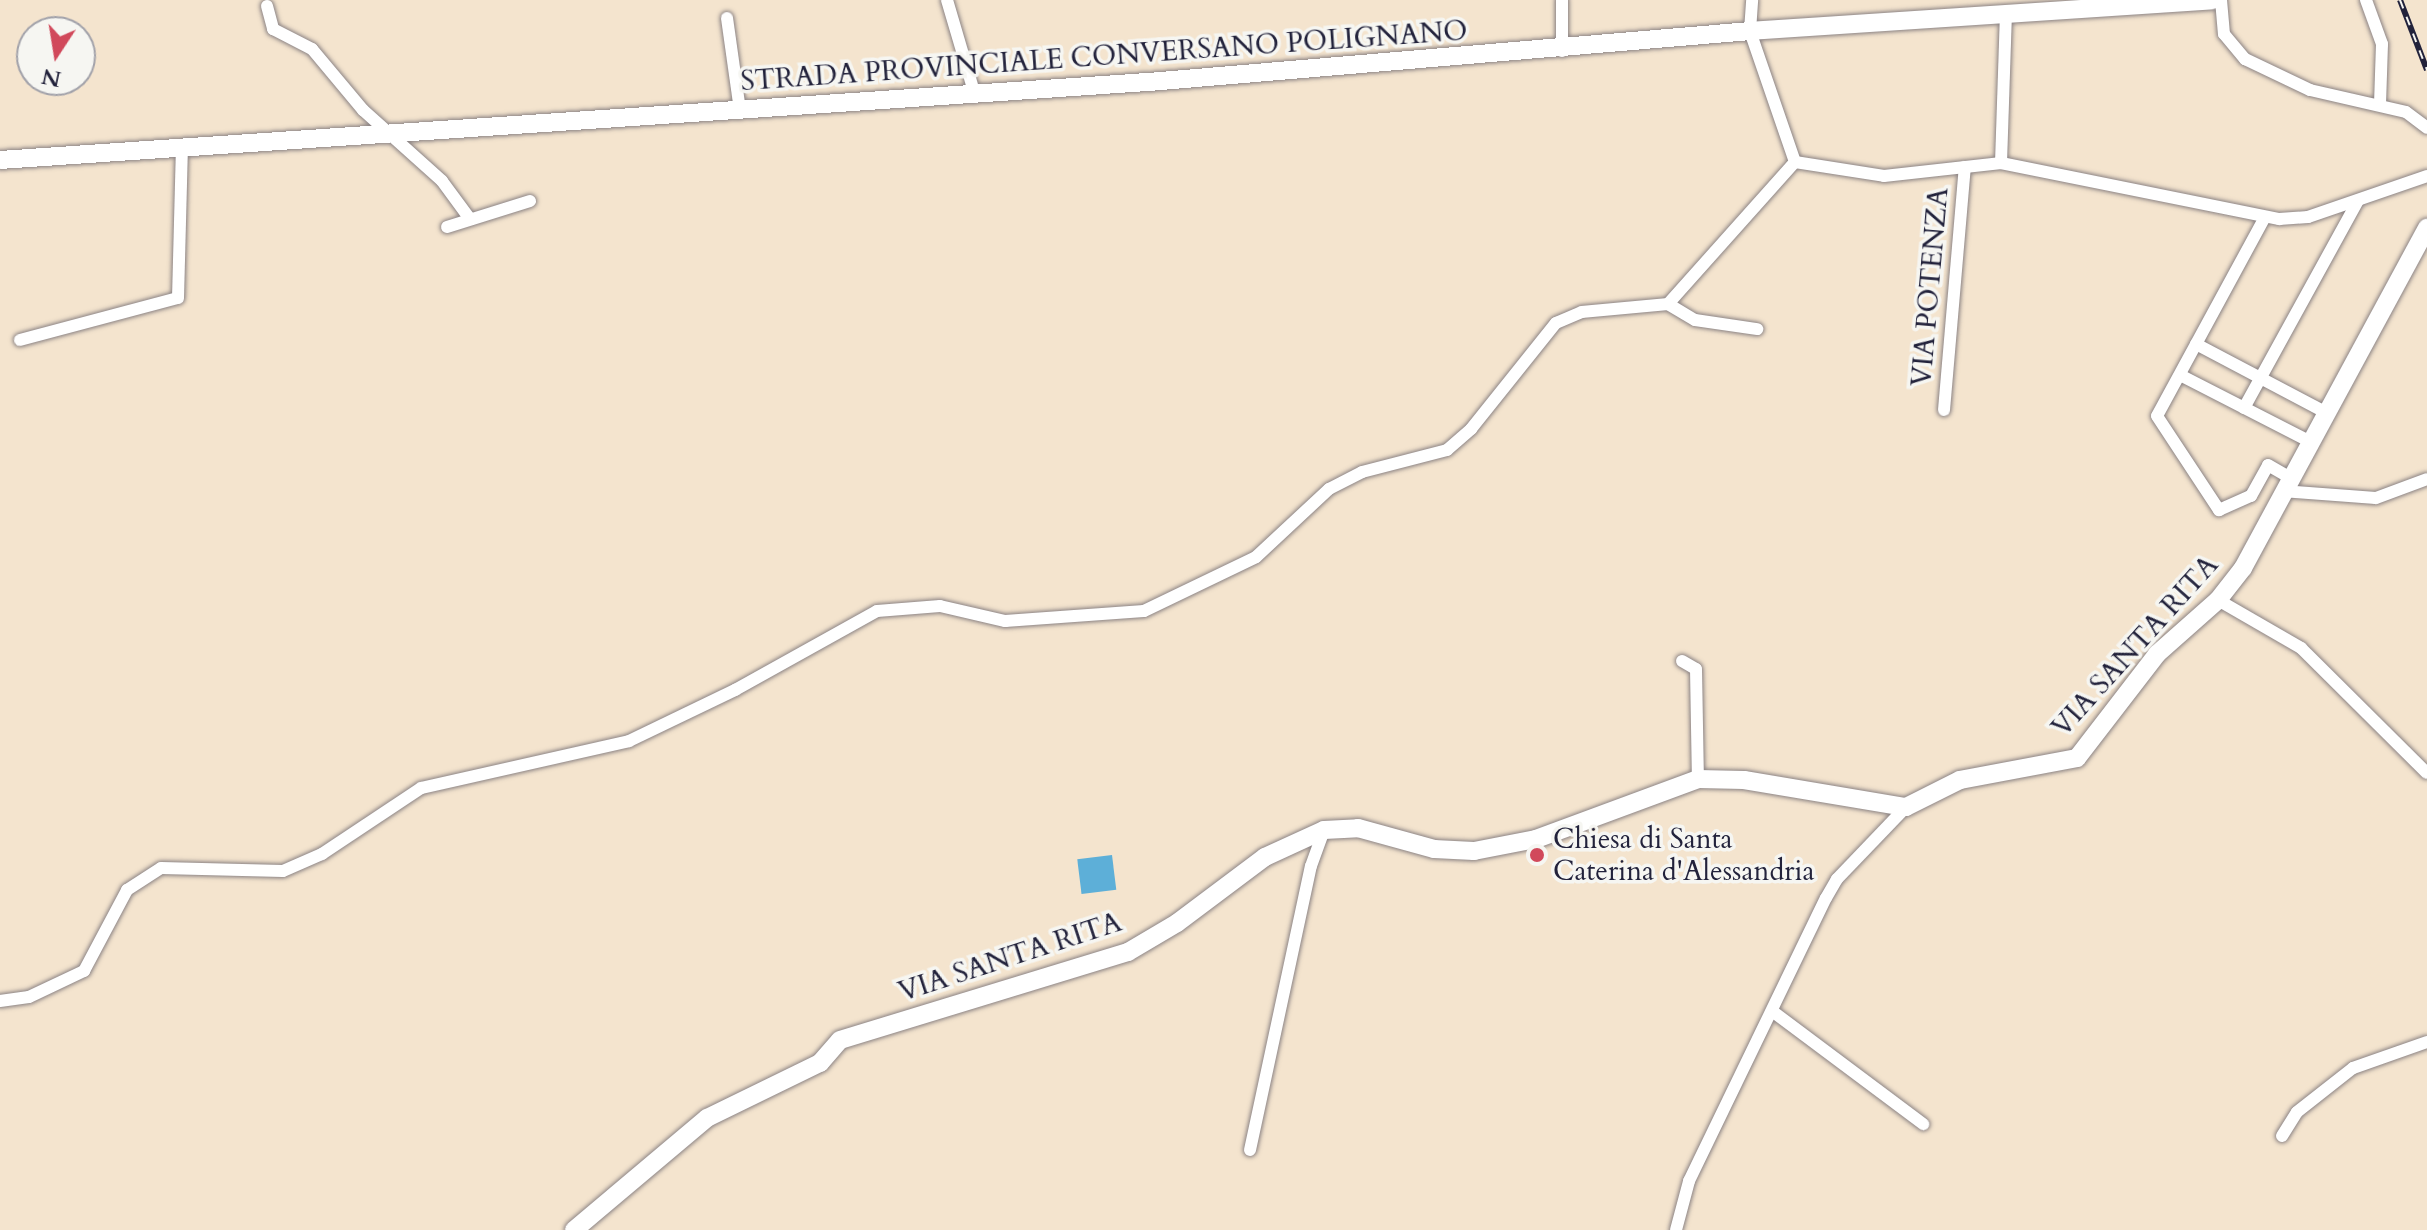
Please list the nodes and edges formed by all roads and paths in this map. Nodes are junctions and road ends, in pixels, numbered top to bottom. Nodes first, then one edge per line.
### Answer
1 (947, 0) edge
2 (1562, 0) edge
3 (1752, 0) edge
4 (2212, 0) edge
5 (2221, 0) edge
6 (2366, 0) edge
7 (2077, 4) edge
8 (267, 6) dead end
9 (2006, 14) junction
10 (727, 18) dead end
11 (1750, 31) junction
12 (1562, 51) junction
13 (974, 92) junction
14 (2380, 104) junction
15 (740, 110) junction
16 (2427, 128) edge
17 (388, 132) junction
18 (182, 147) junction
19 (0, 160) edge
20 (1795, 162) junction
21 (2001, 163) junction
22 (1965, 167) junction
23 (2427, 176) edge
24 (530, 201) dead end
25 (2358, 201) junction
26 (2265, 217) junction
27 (470, 219) junction
28 (447, 227) dead end
29 (2427, 227) edge
30 (1668, 304) junction
31 (1757, 329) dead end
32 (20, 340) dead end
33 (2196, 344) junction
34 (2180, 375) junction
35 (2260, 378) junction
36 (2244, 408) junction
37 (1944, 410) dead end
38 (2325, 412) junction
39 (2309, 441) junction
40 (2427, 479) edge
41 (2285, 484) junction
42 (2218, 600) junction
43 (1682, 661) dead end
44 (2427, 773) edge
45 (1698, 779) junction
46 (1906, 807) junction
47 (1324, 830) junction
48 (0, 1001) edge
49 (1772, 1011) junction
50 (2427, 1042) edge
51 (1923, 1124) dead end
52 (2282, 1136) dead end
53 (1250, 1150) dead end
54 (574, 1230) edge
55 (1676, 1230) edge

1 - 13 street
2 - 12 street
3 - 11 street
4 - 7 street, STRADA PROVINCIALE CONVERSANO POLIGNANO
5 - 14 street
6 - 14 street
7 - 9 street, STRADA PROVINCIALE CONVERSANO POLIGNANO
8 - 17 street
9 - 11 street, STRADA PROVINCIALE CONVERSANO POLIGNANO
9 - 21 street
10 - 15 street
11 - 12 street, STRADA PROVINCIALE CONVERSANO POLIGNANO
11 - 20 street
12 - 13 street, STRADA PROVINCIALE CONVERSANO POLIGNANO
13 - 15 street, STRADA PROVINCIALE CONVERSANO POLIGNANO
14 - 16 street
15 - 17 street, STRADA PROVINCIALE CONVERSANO POLIGNANO
17 - 18 street, STRADA PROVINCIALE CONVERSANO POLIGNANO
17 - 27 street
18 - 19 street, STRADA PROVINCIALE CONVERSANO POLIGNANO
18 - 32 street
20 - 22 street
20 - 30 street
21 - 22 street
21 - 26 street
22 - 37 street, VIA POTENZA
23 - 25 street
24 - 27 street
25 - 26 street
25 - 35 street
26 - 33 street
27 - 28 street
29 - 38 street, VIA SANTA RITA
30 - 31 street
30 - 48 street
33 - 34 street
33 - 35 street
34 - 36 street
34 - 41 street
35 - 36 street
35 - 38 street
36 - 39 street
38 - 39 street, VIA SANTA RITA
39 - 41 street, VIA SANTA RITA
40 - 41 street
41 - 42 street, VIA SANTA RITA
42 - 44 street
42 - 46 street, VIA SANTA RITA
43 - 45 street
45 - 46 street, VIA SANTA RITA
45 - 47 street, VIA SANTA RITA
46 - 49 street
47 - 53 street
47 - 54 street, VIA SANTA RITA
49 - 51 street
49 - 55 street
50 - 52 street

